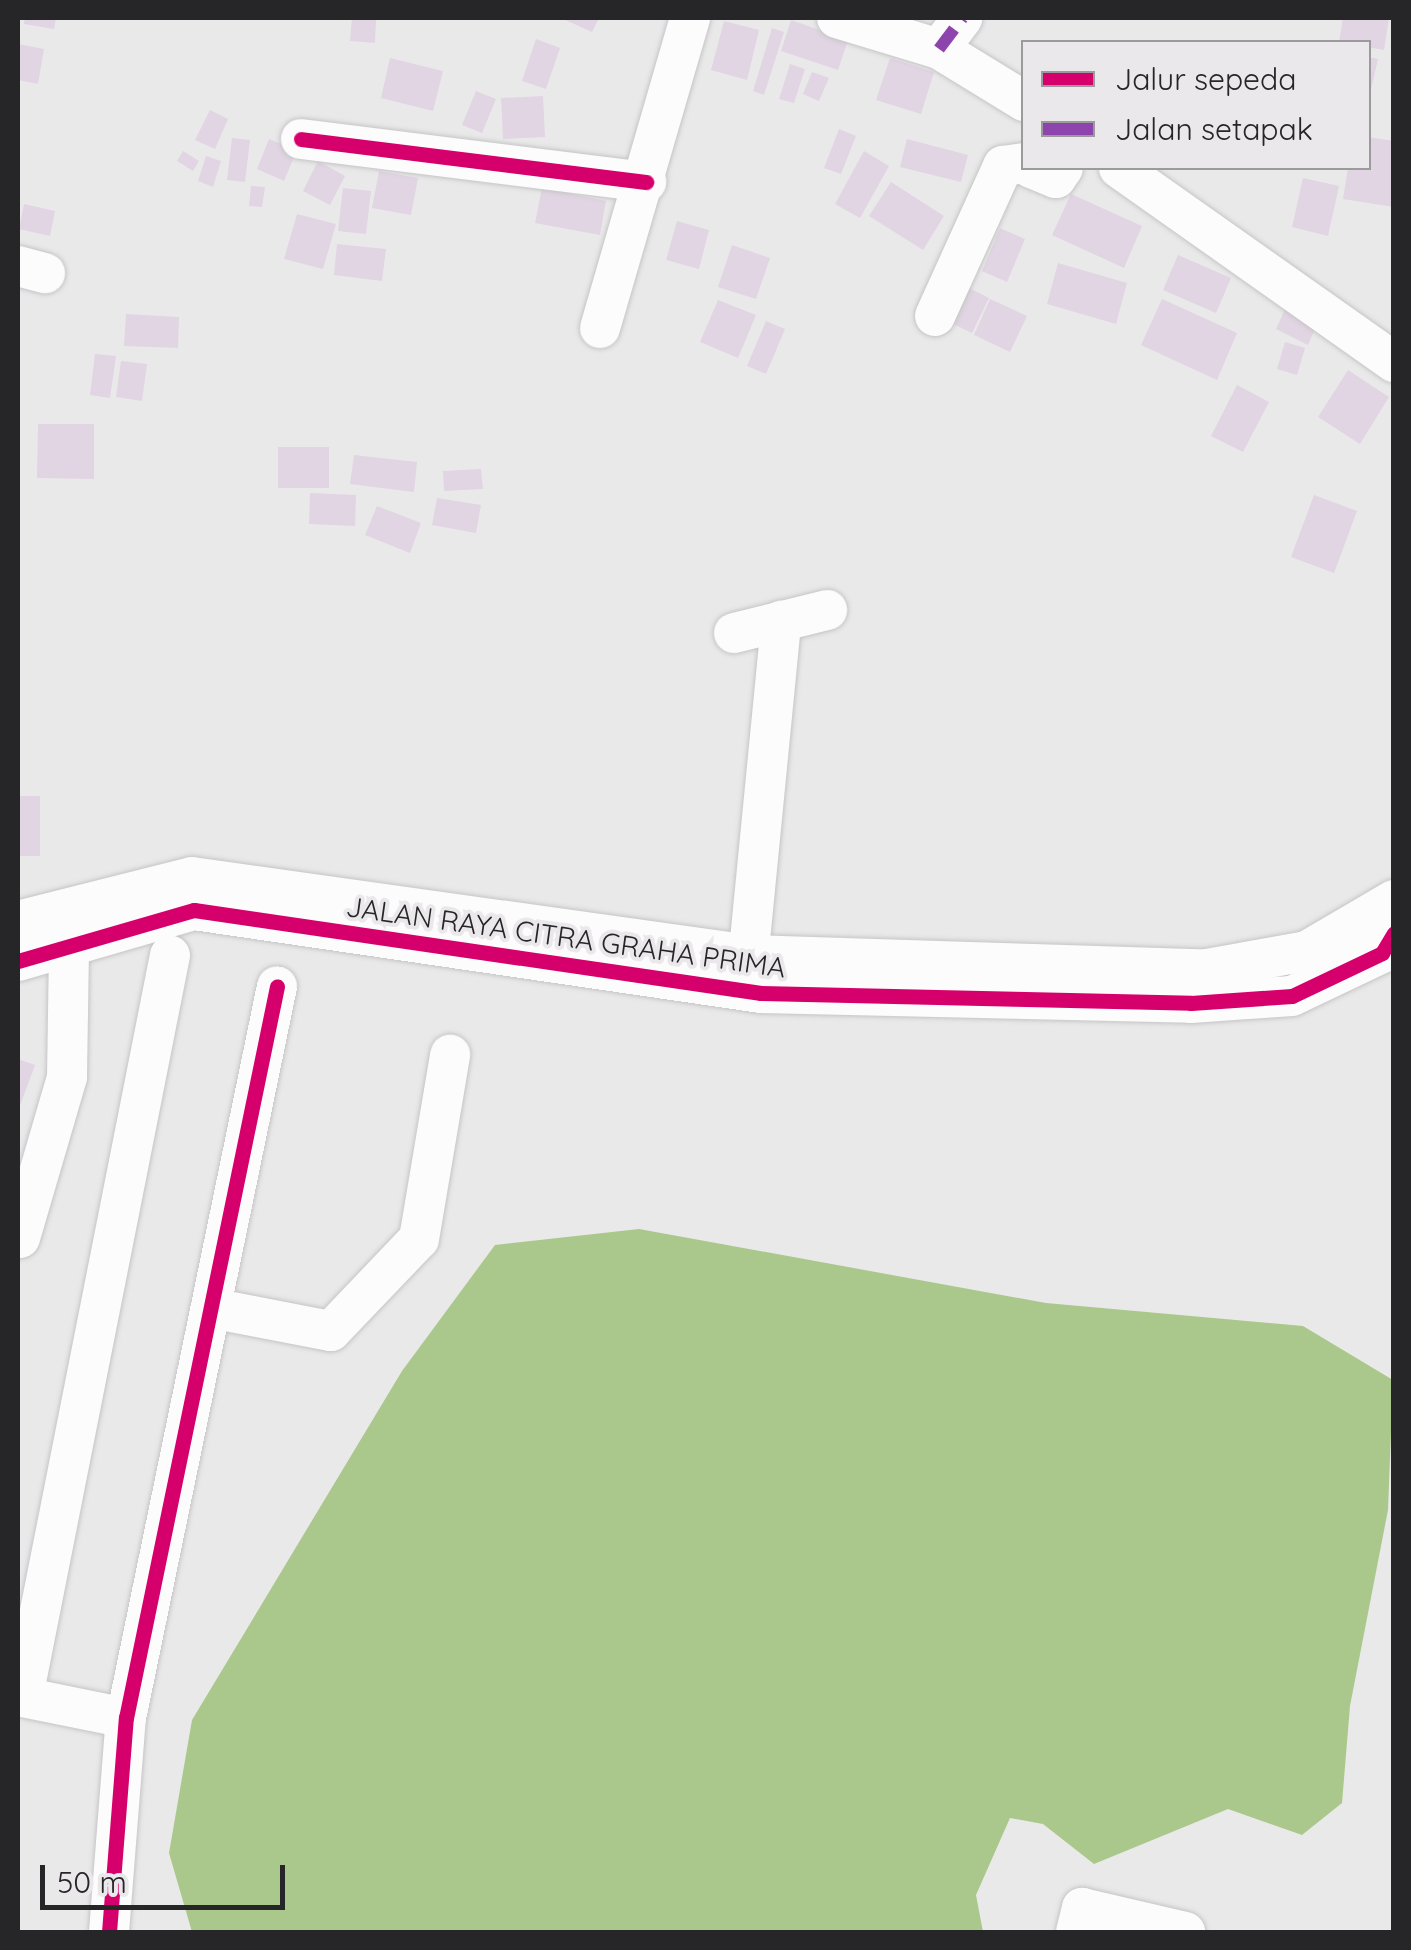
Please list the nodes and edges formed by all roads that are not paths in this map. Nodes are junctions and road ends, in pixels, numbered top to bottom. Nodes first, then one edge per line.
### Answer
1 (690, 18) edge
2 (837, 18) edge
3 (950, 33) edge
4 (1021, 98) edge
5 (301, 139) dead end
6 (1021, 163) edge
7 (1036, 170) edge
8 (1061, 170) edge
9 (1122, 170) edge
10 (646, 182) junction
11 (935, 316) dead end
12 (600, 328) dead end
13 (1394, 362) edge
14 (827, 610) dead end
15 (1394, 900) edge
16 (18, 921) edge
17 (1394, 933) edge
18 (69, 944) junction
19 (170, 956) dead end
20 (18, 961) edge
21 (735, 972) junction
22 (278, 986) dead end
23 (450, 1055) dead end
24 (20, 1238) edge
25 (211, 1308) junction
26 (126, 1718) junction
27 (109, 1932) edge
28 (1076, 1932) edge
29 (1184, 1932) edge

1 - 10 street
2 - 3 street
3 - 4 street
5 - 10 street
6 - 11 street
7 - 8 street
9 - 13 street
10 - 12 street
14 - 21 street
15 - 21 street, JALAN RAYA CITRA GRAHA PRIMA
16 - 21 street, JALAN RAYA CITRA GRAHA PRIMA
17 - 21 street, JALAN RAYA CITRA GRAHA PRIMA
18 - 20 street, JALAN RAYA CITRA GRAHA PRIMA
18 - 21 street, JALAN RAYA CITRA GRAHA PRIMA
18 - 24 street
19 - 26 street
22 - 25 street
23 - 25 street
25 - 26 street
26 - 27 street
28 - 29 street

